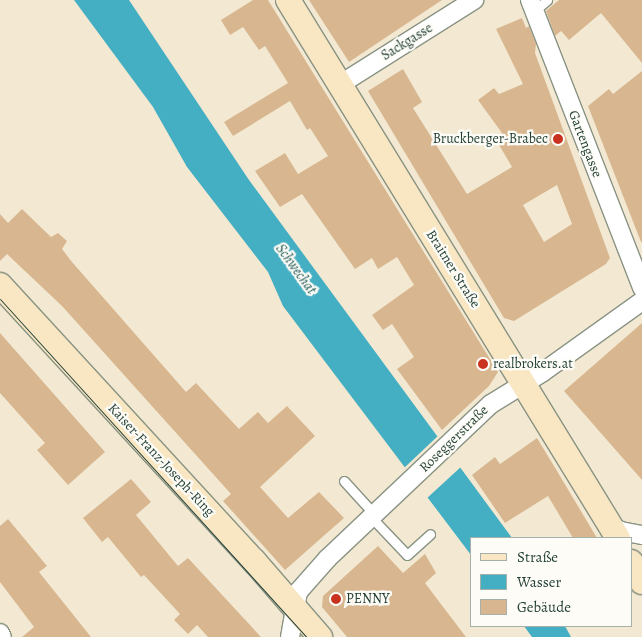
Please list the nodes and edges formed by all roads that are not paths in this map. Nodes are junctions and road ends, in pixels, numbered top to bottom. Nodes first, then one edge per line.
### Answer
1 (288, 0) edge
2 (474, 0) edge
3 (537, 4) edge
4 (339, 85) junction
5 (0, 285) edge
6 (642, 288) edge
7 (642, 301) edge
8 (522, 384) junction
9 (344, 481) dead end
10 (373, 515) junction
11 (614, 531) edge
12 (430, 534) dead end
13 (642, 535) edge
14 (632, 564) edge
15 (642, 582) edge
16 (294, 607) junction
17 (0, 633) edge
18 (2, 637) edge
19 (290, 637) edge
20 (320, 637) edge

1 - 4 street, Braitner Straße
2 - 4 street, Sackgasse
3 - 6 street, Gartengasse
4 - 8 street, Braitner Straße
5 - 16 street, Kaiser-Franz-Joseph-Ring
7 - 8 street, Roseggerstraße
8 - 10 street, Roseggerstraße
8 - 11 street, Braitner Straße
9 - 10 lane
10 - 12 lane
10 - 16 street, Roseggerstraße
11 - 13 street
14 - 15 street
16 - 19 street, Roseggerstraße
16 - 20 street, Kaiser-Franz-Joseph-Ring
17 - 18 street

